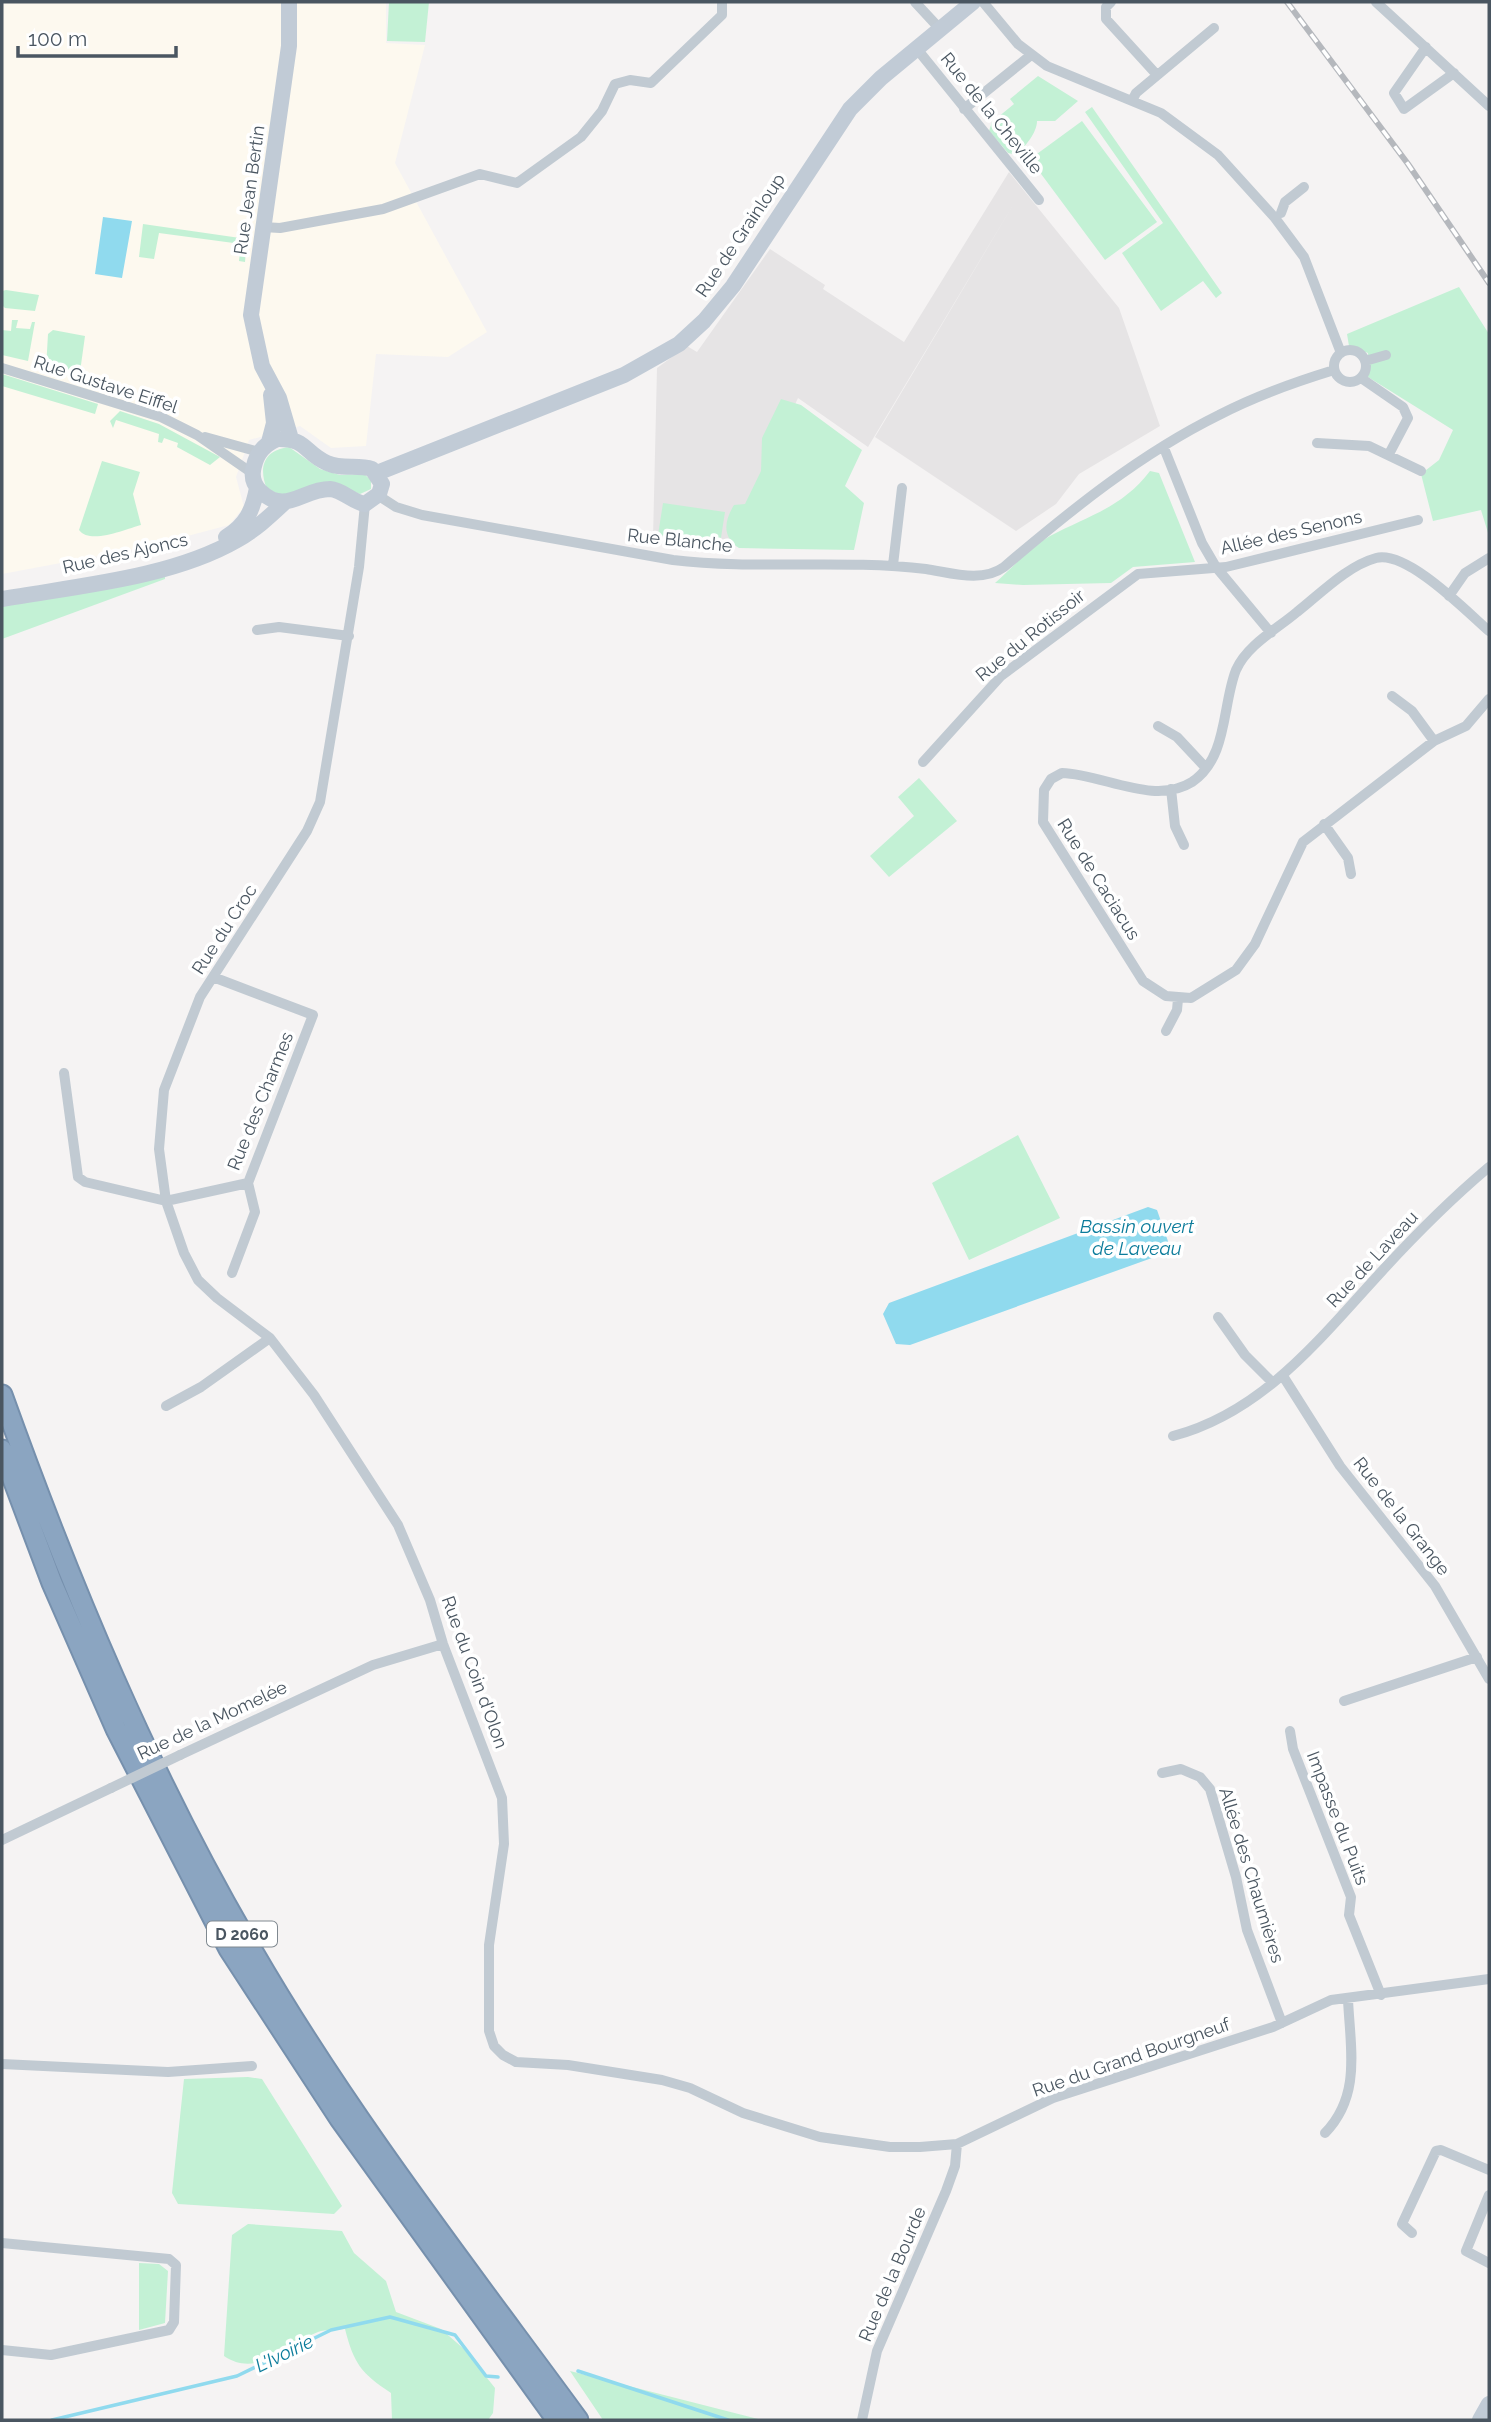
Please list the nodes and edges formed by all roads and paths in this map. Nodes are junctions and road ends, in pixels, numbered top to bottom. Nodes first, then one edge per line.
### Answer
1 (289, 2) edge
2 (722, 2) edge
3 (915, 2) edge
4 (973, 2) edge
5 (983, 2) edge
6 (1111, 2) edge
7 (1376, 2) edge
8 (1214, 28) dead end
9 (940, 29) junction
10 (1426, 47) junction
11 (916, 49) junction
12 (1031, 55) junction
13 (1454, 73) junction
14 (1157, 75) junction
15 (1133, 99) junction
16 (1489, 106) edge
17 (964, 109) junction
18 (1304, 187) dead end
19 (1039, 200) dead end
20 (1281, 213) dead end
21 (263, 227) junction
22 (1341, 353) junction
23 (1385, 355) dead end
24 (1365, 361) junction
25 (2, 368) edge
26 (1334, 370) junction
27 (1365, 381) junction
28 (269, 382) junction
29 (197, 435) junction
30 (291, 439) junction
31 (1317, 443) dead end
32 (264, 447) junction
33 (1164, 448) junction
34 (1390, 454) junction
35 (1421, 471) dead end
36 (377, 473) junction
37 (255, 481) junction
38 (902, 488) dead end
39 (372, 500) junction
40 (284, 503) junction
41 (1418, 520) dead end
42 (1489, 558) edge
43 (893, 565) junction
44 (1216, 567) junction
45 (2, 592) edge
46 (1449, 596) junction
47 (2, 599) edge
48 (257, 630) dead end
49 (1489, 631) edge
50 (1271, 633) junction
51 (348, 636) junction
52 (1392, 696) dead end
53 (1489, 699) edge
54 (1158, 726) dead end
55 (1434, 741) junction
56 (923, 762) dead end
57 (1206, 768) junction
58 (1171, 789) junction
59 (1324, 824) junction
60 (1184, 845) dead end
61 (1351, 874) dead end
62 (213, 977) junction
63 (1178, 999) junction
64 (1166, 1031) dead end
65 (64, 1073) dead end
66 (1489, 1167) edge
67 (248, 1183) junction
68 (166, 1201) junction
69 (232, 1273) dead end
70 (1218, 1317) dead end
71 (270, 1338) junction
72 (1283, 1376) junction
73 (1273, 1383) junction
74 (2, 1395) edge
75 (166, 1406) dead end
76 (1173, 1436) dead end
77 (2, 1450) edge
78 (443, 1644) junction
79 (1477, 1657) junction
80 (1489, 1679) edge
81 (1344, 1701) dead end
82 (1290, 1731) dead end
83 (1162, 1773) dead end
84 (2, 1840) edge
85 (1489, 1979) edge
86 (1381, 1995) junction
87 (1348, 1998) junction
88 (1282, 2023) junction
89 (503, 2055) joint
90 (2, 2064) edge
91 (252, 2066) dead end
92 (1325, 2133) dead end
93 (957, 2144) junction
94 (1489, 2171) edge
95 (1489, 2195) edge
96 (1412, 2234) dead end
97 (2, 2243) edge
98 (1489, 2263) edge
99 (2, 2350) edge
100 (1489, 2404) edge
101 (557, 2420) edge
102 (578, 2420) edge
103 (862, 2420) edge
104 (1480, 2420) edge

1 - 21 street, Rue Jean Bertin
2 - 21 street
3 - 9 street
4 - 9 street, Rue de Grainloup
5 - 12 street
6 - 14 street
7 - 10 street
8 - 14 street
9 - 11 street, Rue de Grainloup
10 - 13 street
10 - 13 street
11 - 17 street, Rue de la Cheville
11 - 36 street, Rue de Grainloup
12 - 15 street
12 - 17 street
13 - 16 street
14 - 15 street
15 - 22 street
17 - 19 street, Rue de la Cheville
18 - 20 street
21 - 28 street, Rue Jean Bertin
22 - 24 street
22 - 26 street
23 - 24 street
24 - 27 street
25 - 29 street, Rue Gustave Eiffel
26 - 27 street
26 - 33 street
27 - 34 street
28 - 30 street, Rue Jean Bertin
28 - 32 street, Rue Jean Bertin
29 - 32 street, Rue Gustave Eiffel
29 - 37 street, Rue Gustave Eiffel
30 - 32 street
30 - 36 street
31 - 34 street
32 - 37 street, Rue Jean Bertin
33 - 43 street, Rue Blanche
33 - 44 street, Allée des Senons
34 - 35 street
36 - 39 street
37 - 40 street
37 - 45 street, Rue des Ajoncs
38 - 43 street
39 - 40 street
39 - 43 street, Rue Blanche
39 - 51 street, Rue du Croc
40 - 47 street, Rue des Ajoncs
41 - 44 street, Allée des Senons
42 - 46 street
44 - 50 street
44 - 56 street, Rue du Rotissoir
46 - 49 street
46 - 50 street
48 - 51 street
50 - 57 street
51 - 62 street, Rue du Croc
52 - 55 street
53 - 55 street
54 - 57 street
55 - 59 street
57 - 58 street
58 - 60 street
58 - 63 street, Rue de Caciacus
59 - 61 street
59 - 63 street
62 - 67 street, Rue des Charmes
62 - 68 street, Rue du Croc
63 - 64 street
65 - 68 street
66 - 72 street, Rue de Laveau
67 - 68 street, Rue des Charmes
67 - 69 street
68 - 71 street, Rue du Croc
70 - 73 street
71 - 75 street
71 - 78 street, Rue du Coin d'Olon
72 - 73 street, Rue de Laveau
72 - 79 street, Rue de la Grange
73 - 76 street, Rue de Laveau
74 - 102 highway, D 2060
77 - 101 highway, D 2060
78 - 84 street, Rue de la Momelée, bridge
78 - 89 street, Rue du Coin d'Olon
79 - 80 street, Rue de la Grange
79 - 81 street
82 - 86 street, Impasse du Puits
83 - 88 street, Allée des Chaumières
85 - 86 street, Rue du Grand Bourgneuf
86 - 87 street, Rue du Grand Bourgneuf
87 - 88 street, Rue du Grand Bourgneuf
87 - 92 street
88 - 93 street, Rue du Grand Bourgneuf
89 - 93 street, Rue du Grand Bourgneuf
90 - 91 street
93 - 103 street, Rue de la Bourde
94 - 96 street
95 - 98 street
97 - 99 street
100 - 104 street

